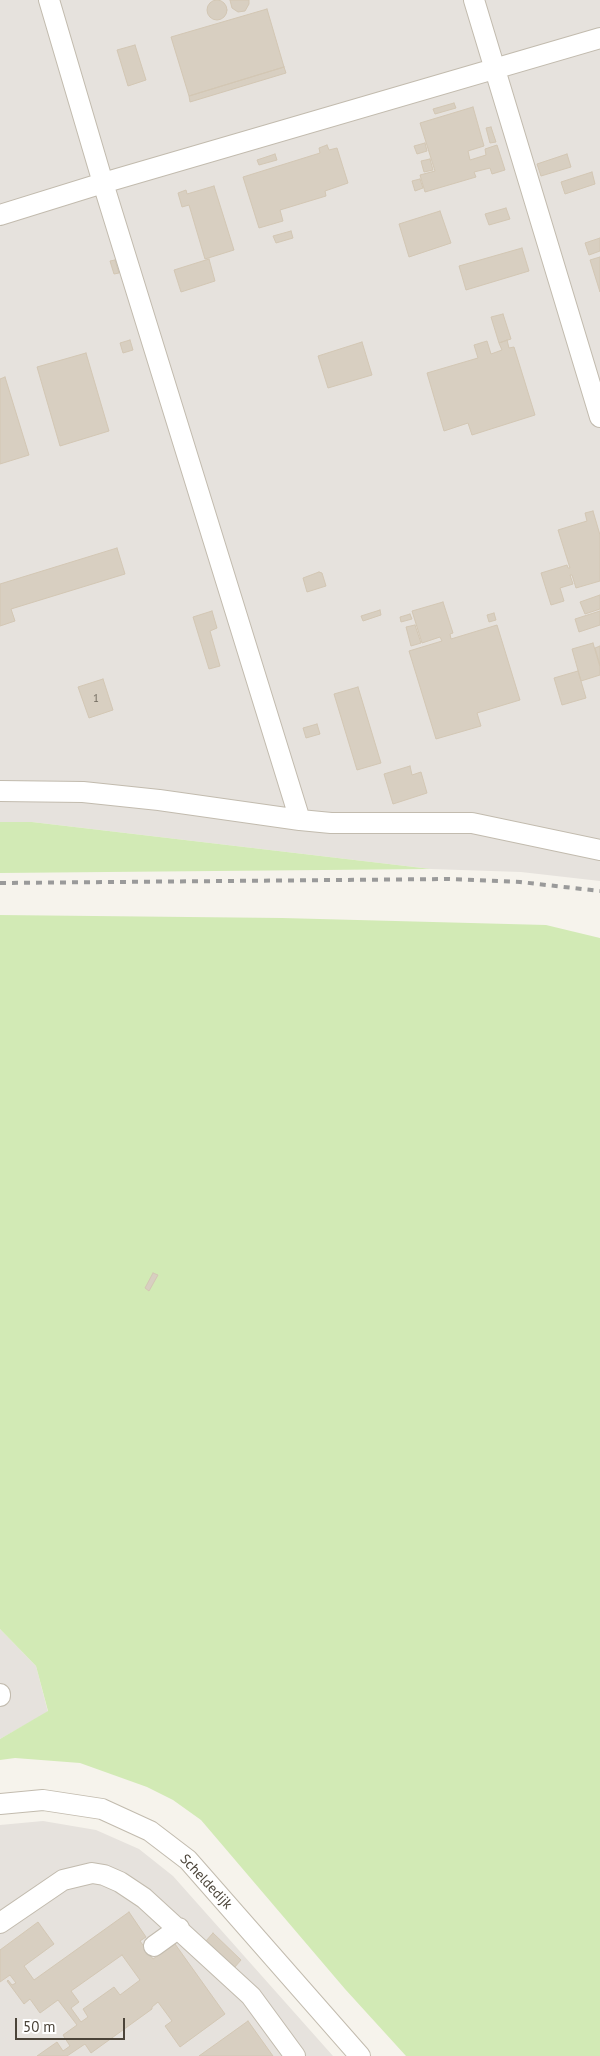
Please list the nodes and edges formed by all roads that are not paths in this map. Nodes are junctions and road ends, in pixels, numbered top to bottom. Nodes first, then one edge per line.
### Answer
1 (49, 0) edge
2 (474, 0) edge
3 (600, 38) edge
4 (496, 70) junction
5 (103, 183) junction
6 (0, 215) edge
7 (600, 417) edge
8 (0, 791) edge
9 (300, 820) junction
10 (600, 850) edge
11 (0, 1804) edge
12 (0, 1923) edge
13 (179, 1928) junction
14 (154, 1946) dead end
15 (295, 2056) edge
16 (360, 2056) edge

1 - 5 street
2 - 4 street
3 - 4 street
4 - 5 street
4 - 7 street
5 - 6 street
5 - 9 street
8 - 9 street
9 - 10 street
11 - 16 street, Scheldedijk
12 - 13 street
13 - 14 street
13 - 15 street

